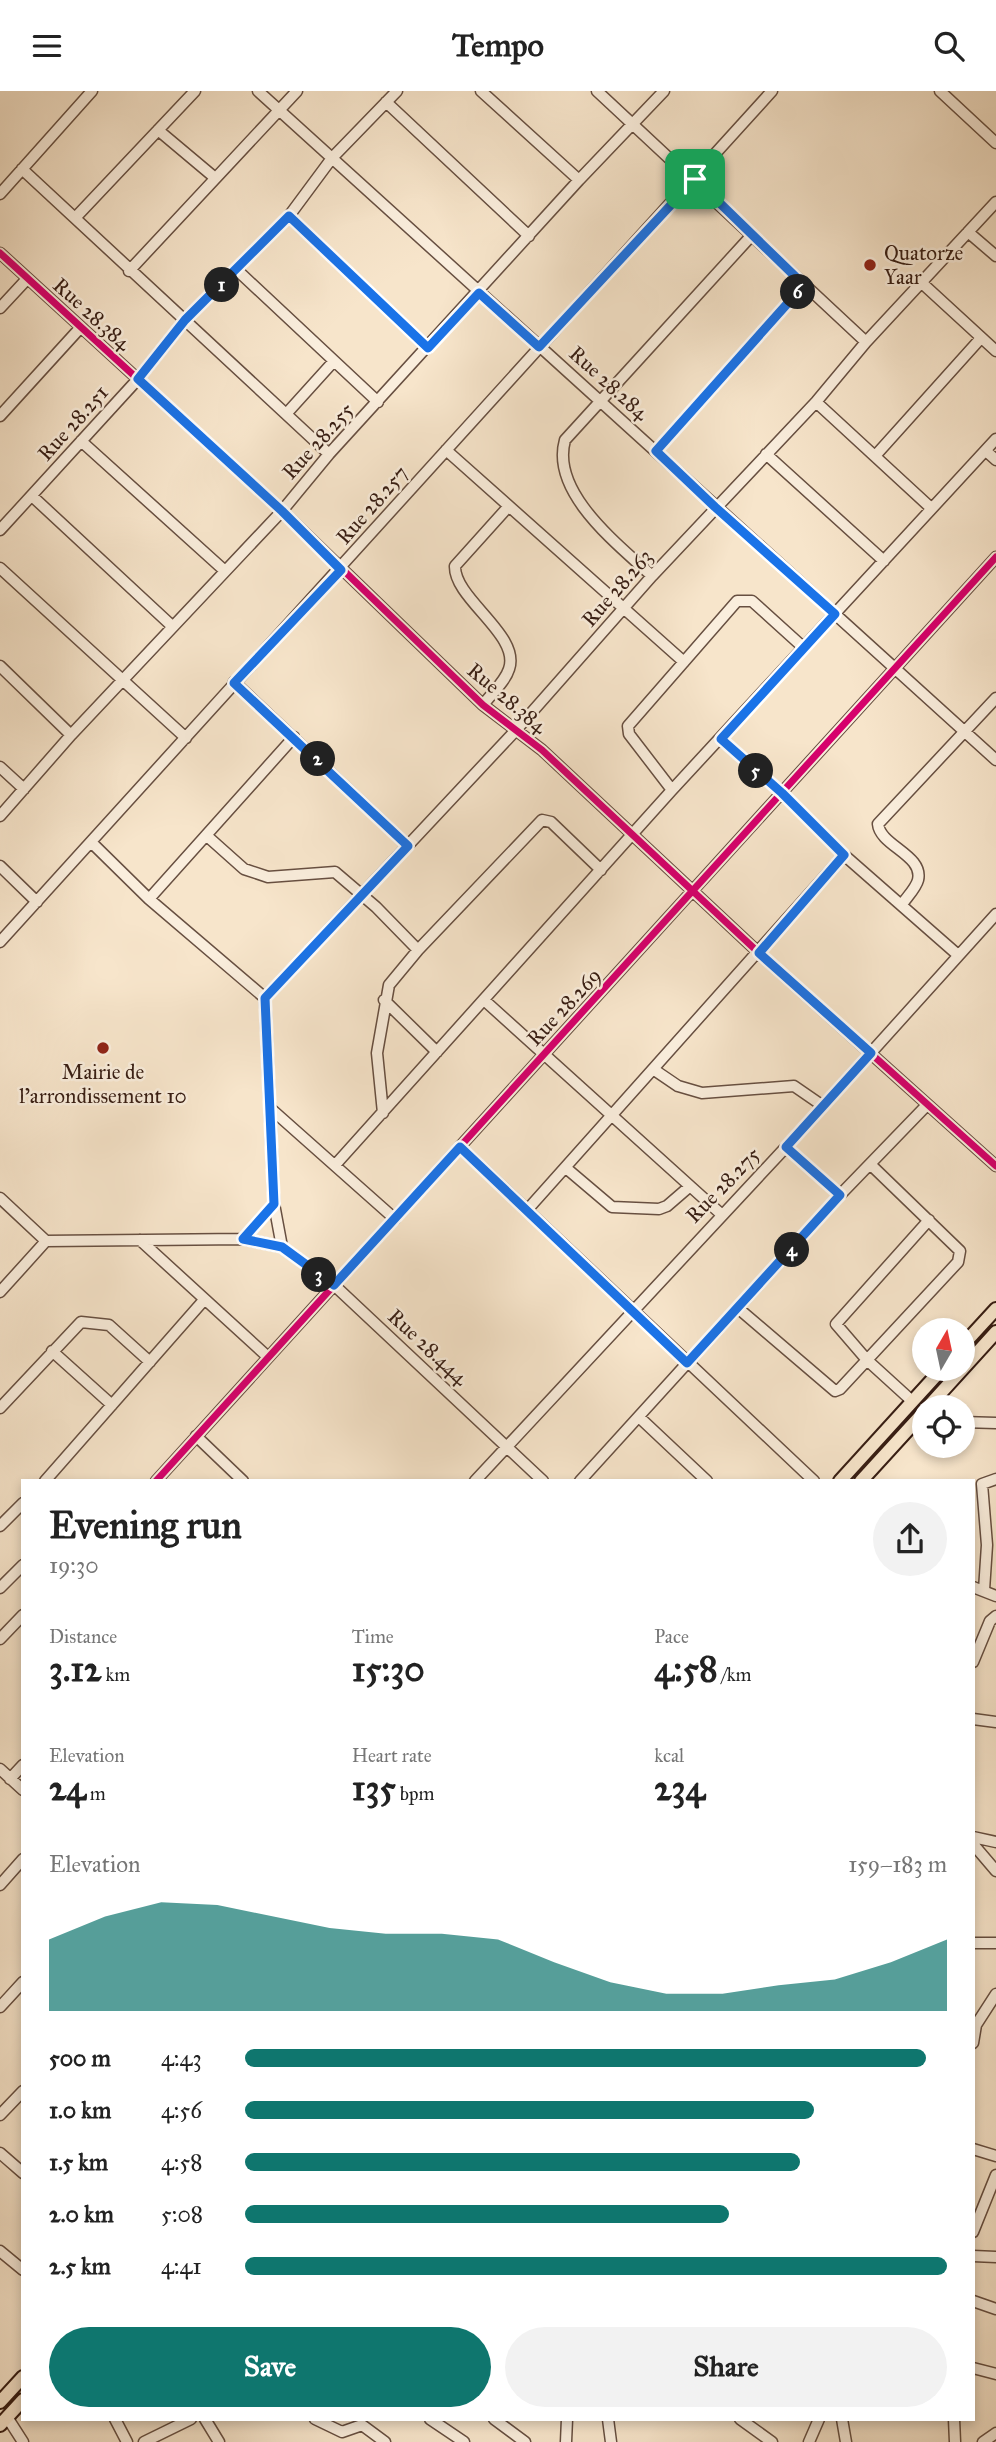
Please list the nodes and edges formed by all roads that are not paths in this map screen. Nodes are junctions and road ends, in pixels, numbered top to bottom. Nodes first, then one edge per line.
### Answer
1 (92, 91) edge
2 (195, 91) edge
3 (258, 91) edge
4 (297, 91) edge
5 (397, 91) edge
6 (481, 91) edge
7 (597, 91) edge
8 (664, 91) edge
9 (772, 91) edge
10 (940, 91) edge
11 (386, 102) junction
12 (279, 110) junction
13 (634, 124) junction
14 (158, 130) junction
15 (996, 143) edge
16 (332, 158) junction
17 (22, 169) junction
18 (214, 177) junction
19 (695, 179) junction
20 (579, 180) junction
21 (0, 194) edge
22 (996, 202) edge
23 (289, 216) junction
24 (75, 218) junction
25 (968, 232) junction
26 (752, 235) junction
27 (529, 236) junction
28 (0, 253) edge
29 (996, 256) edge
30 (237, 270) junction
31 (129, 271) junction
32 (27, 279) junction
33 (923, 284) junction
34 (804, 285) junction
35 (479, 293) junction
36 (0, 308) edge
37 (185, 320) junction
38 (81, 327) junction
39 (981, 338) junction
40 (866, 342) junction
41 (539, 347) junction
42 (428, 348) junction
43 (996, 351) edge
44 (334, 361) junction
45 (138, 379) junction
46 (600, 399) junction
47 (378, 402) junction
48 (816, 402) junction
49 (287, 414) junction
50 (0, 416) edge
51 (996, 439) edge
52 (81, 442) junction
53 (446, 450) junction
54 (656, 451) junction
55 (986, 451) junction
56 (329, 454) junction
57 (766, 454) junction
58 (874, 456) junction
59 (996, 460) edge
60 (32, 496) junction
61 (509, 506) junction
62 (715, 507) junction
63 (931, 507) junction
64 (282, 511) junction
65 (0, 530) edge
66 (996, 557) edge
67 (884, 561) junction
68 (0, 568) edge
69 (341, 570) junction
70 (225, 571) junction
71 (652, 576) junction
72 (625, 609) junction
73 (835, 614) junction
74 (172, 626) junction
75 (804, 648) junction
76 (684, 662) junction
77 (0, 666) edge
78 (897, 667) junction
79 (123, 681) junction
80 (234, 683) junction
81 (996, 698) edge
82 (483, 705) junction
83 (517, 729) junction
84 (967, 731) junction
85 (71, 735) junction
86 (294, 737) junction
87 (186, 738) junction
88 (721, 739) junction
89 (996, 760) edge
90 (0, 767) edge
91 (24, 789) junction
92 (672, 790) junction
93 (782, 793) junction
94 (0, 816) edge
95 (632, 834) junction
96 (207, 836) junction
97 (91, 842) junction
98 (408, 846) junction
99 (844, 855) junction
100 (0, 866) edge
101 (601, 870) junction
102 (695, 891) junction
103 (362, 896) junction
104 (149, 899) junction
105 (37, 902) junction
106 (903, 904) junction
107 (996, 914) edge
108 (0, 942) edge
109 (418, 950) junction
110 (759, 953) junction
111 (958, 955) junction
112 (265, 998) junction
113 (384, 1000) junction
114 (484, 1000) junction
115 (437, 1052) junction
116 (545, 1053) junction
117 (871, 1053) junction
118 (653, 1069) junction
119 (927, 1105) junction
120 (824, 1106) junction
121 (270, 1108) junction
122 (383, 1113) junction
123 (610, 1116) junction
124 (460, 1147) junction
125 (786, 1147) junction
126 (335, 1164) junction
127 (870, 1164) junction
128 (996, 1166) edge
129 (566, 1168) junction
130 (689, 1188) junction
131 (840, 1195) junction
132 (0, 1198) edge
133 (274, 1204) junction
134 (528, 1209) junction
135 (721, 1214) junction
136 (394, 1219) junction
137 (929, 1220) junction
138 (243, 1239) junction
139 (140, 1240) junction
140 (46, 1241) junction
141 (282, 1247) junction
142 (334, 1285) junction
143 (0, 1292) edge
144 (204, 1300) junction
145 (634, 1309) junction
146 (739, 1309) junction
147 (996, 1309) edge
148 (975, 1332) edge
149 (995, 1337) edge
150 (52, 1351) junction
151 (268, 1357) junction
152 (867, 1360) junction
153 (150, 1362) junction
154 (687, 1363) junction
155 (931, 1381) edge
156 (918, 1395) edge
157 (939, 1395) edge
158 (912, 1401) joint
159 (112, 1405) junction
160 (0, 1408) edge
161 (640, 1419) junction
162 (975, 1422) edge
163 (996, 1423) edge
164 (912, 1425) edge
165 (196, 1436) junction
166 (506, 1446) junction
167 (49, 1479) edge
168 (158, 1479) edge
169 (241, 1479) edge
170 (477, 1479) edge
171 (541, 1479) edge
172 (582, 1479) edge
173 (705, 1479) edge
174 (812, 1479) edge
175 (842, 1479) edge
176 (863, 1479) edge
177 (996, 1479) edge
178 (978, 1498) edge
179 (21, 1505) edge
180 (0, 1526) edge
181 (21, 1567) edge
182 (0, 1588) edge
183 (978, 1588) edge
184 (996, 1597) edge
185 (996, 1616) edge
186 (21, 1617) edge
187 (0, 1639) edge
188 (975, 1657) edge
189 (975, 1719) edge
190 (996, 1722) edge
191 (21, 1767) edge
192 (0, 1769) edge
193 (10, 1779) junction
194 (21, 1788) edge
195 (975, 1837) edge
196 (996, 1842) edge
197 (975, 1846) edge
198 (21, 1861) edge
199 (996, 1871) edge
200 (0, 1885) edge
201 (975, 1943) edge
202 (996, 1943) edge
203 (21, 1987) edge
204 (996, 1994) edge
205 (0, 2007) edge
206 (975, 2028) edge
207 (21, 2093) edge
208 (14, 2100) junction
209 (21, 2106) edge
210 (0, 2115) edge
211 (975, 2150) edge
212 (0, 2153) edge
213 (996, 2156) edge
214 (21, 2171) edge
215 (996, 2175) edge
216 (975, 2227) edge
217 (0, 2251) edge
218 (975, 2256) edge
219 (996, 2257) edge
220 (21, 2268) edge
221 (975, 2302) edge
222 (996, 2309) edge
223 (975, 2369) edge
224 (996, 2374) edge
225 (21, 2379) edge
226 (0, 2402) edge
227 (21, 2402) edge
228 (4, 2421) edge
229 (116, 2421) edge
230 (187, 2421) edge
231 (206, 2421) edge
232 (319, 2421) edge
233 (433, 2421) edge
234 (497, 2421) edge
235 (564, 2421) edge
236 (608, 2421) edge
237 (743, 2421) edge
238 (818, 2421) edge
239 (842, 2421) edge
240 (954, 2421) edge
241 (996, 2433) edge
242 (23, 2442) edge
243 (127, 2442) edge
244 (144, 2442) edge
245 (219, 2442) edge
246 (385, 2442) edge
247 (464, 2442) edge
248 (525, 2442) edge
249 (566, 2442) edge
250 (611, 2442) edge
251 (772, 2442) edge
252 (809, 2442) edge
253 (846, 2442) edge
254 (955, 2442) edge
255 (983, 2442) edge

1 - 17 street
2 - 14 street
3 - 12 street, Rue 28.284
4 - 12 street
5 - 11 street, Rue 28.251
6 - 20 street
7 - 13 street
8 - 13 street, Rue 28.255
9 - 19 street, Rue 28.257
10 - 15 street
11 - 16 street, Rue 28.251
11 - 27 street
12 - 16 street, Rue 28.284
12 - 18 street
13 - 19 street
13 - 20 street, Rue 28.255
14 - 18 street
14 - 24 street
16 - 23 street, Rue 28.251
16 - 35 street, Rue 28.284
17 - 21 street
17 - 24 street
18 - 31 street
19 - 26 street
19 - 41 street, Rue 28.257
20 - 27 street, Rue 28.255
22 - 25 street, Rue 28.263
23 - 30 street, Rue 28.251
23 - 42 street
24 - 31 street
25 - 29 street
25 - 33 street, Rue 28.263
26 - 34 street
26 - 46 street
27 - 35 street, Rue 28.255
28 - 32 street, Rue 28.384
30 - 37 street, Rue 28.251
30 - 44 street
31 - 37 street
32 - 36 street
32 - 38 street, Rue 28.384
33 - 39 street
33 - 40 street, Rue 28.263
34 - 40 street
34 - 54 street
35 - 41 street, Rue 28.284
35 - 42 street, Rue 28.255
37 - 45 street, Rue 28.251
37 - 49 street
38 - 45 street, Rue 28.384
38 - 50 street
39 - 43 street
39 - 58 street
40 - 48 street, Rue 28.263
41 - 46 street, Rue 28.284
41 - 53 street, Rue 28.257
42 - 47 street, Rue 28.255
44 - 47 street
44 - 49 street
45 - 52 street, Rue 28.251
45 - 64 street, Rue 28.384
46 - 54 street, Rue 28.284
46 - 71 street
47 - 56 street, Rue 28.255
48 - 57 street, Rue 28.263
48 - 58 street
49 - 56 street
51 - 55 street
52 - 60 street, Rue 28.251
52 - 70 street
53 - 61 street
53 - 69 street, Rue 28.257
54 - 62 street, Rue 28.284
55 - 59 street
55 - 63 street
56 - 64 street, Rue 28.255
57 - 62 street, Rue 28.263
57 - 67 street
58 - 63 street
60 - 65 street, Rue 28.251
60 - 74 street
61 - 72 street
61 - 82 street
62 - 71 street, Rue 28.263
62 - 73 street, Rue 28.284
63 - 67 street
64 - 69 street, Rue 28.384
64 - 70 street, Rue 28.255
66 - 78 street, Rue 28.269
67 - 73 street
68 - 79 street
69 - 80 street, Rue 28.257
69 - 82 street, Rue 28.384
70 - 74 street, Rue 28.255
71 - 72 street, Rue 28.263
72 - 76 street
72 - 83 street, Rue 28.263
73 - 75 street
73 - 78 street, Rue 28.284
74 - 79 street, Rue 28.255
75 - 76 street
75 - 88 street
76 - 92 street
77 - 85 street
78 - 84 street, Rue 28.284
78 - 93 street, Rue 28.269
79 - 85 street, Rue 28.255
79 - 87 street
80 - 86 street
80 - 87 street, Rue 28.257
81 - 84 street
82 - 83 street, Rue 28.384
83 - 95 street, Rue 28.384
83 - 98 street, Rue 28.263
84 - 89 street, Rue 28.284
84 - 106 street
85 - 91 street, Rue 28.255
86 - 96 street
86 - 98 street
87 - 97 street, Rue 28.257
88 - 92 street
88 - 93 street
90 - 91 street
91 - 94 street, Rue 28.255
92 - 95 street
93 - 99 street
93 - 102 street, Rue 28.269
95 - 101 street
95 - 102 street, Rue 28.384
96 - 103 street
96 - 104 street
97 - 104 street
97 - 105 street, Rue 28.257
98 - 103 street, Rue 28.263
99 - 106 street
99 - 110 street
100 - 105 street
101 - 109 street
101 - 114 street
102 - 110 street, Rue 28.384
102 - 116 street, Rue 28.269
103 - 109 street
103 - 112 street, Rue 28.263
104 - 112 street
105 - 108 street, Rue 28.257
106 - 111 street
107 - 111 street, Rue 28.275
109 - 113 street
110 - 117 street, Rue 28.384
110 - 118 street
111 - 117 street, Rue 28.275
112 - 121 street
113 - 115 street
113 - 122 street
114 - 115 street
114 - 116 street
115 - 122 street
116 - 123 street
116 - 124 street, Rue 28.269
117 - 119 street, Rue 28.384
117 - 120 street, Rue 28.275
118 - 120 street
118 - 123 street
119 - 127 street
119 - 128 street, Rue 28.384
120 - 125 street, Rue 28.275
121 - 126 street
121 - 133 street
122 - 126 street
123 - 129 street
123 - 130 street
124 - 134 street
124 - 136 street, Rue 28.269
125 - 131 street
125 - 135 street, Rue 28.275
126 - 136 street
127 - 131 street
127 - 137 street
129 - 130 street
129 - 134 street
130 - 135 street
131 - 146 street
132 - 140 street
133 - 138 street
133 - 141 street
134 - 145 street
135 - 145 street, Rue 28.275
136 - 142 street, Rue 28.269
137 - 152 street
137 - 152 street
138 - 139 street
138 - 141 street
139 - 140 street
139 - 144 street
140 - 143 street
141 - 142 street, Rue 28.444
142 - 151 street, Rue 28.269
142 - 166 street, Rue 28.444
144 - 151 street
144 - 153 street
145 - 154 street
145 - 166 street, Rue 28.275
146 - 152 street
146 - 154 street
147 - 148 main road
149 - 157 main road
150 - 153 street
150 - 159 street
150 - 160 street
151 - 165 street, Rue 28.269
152 - 158 street
153 - 159 street
154 - 161 street
154 - 174 street
155 - 156 main road
158 - 175 main road
159 - 167 street
161 - 172 street
161 - 173 street
162 - 163 street
164 - 176 main road
165 - 168 street, Rue 28.269
165 - 169 street
166 - 170 street, Rue 28.275
166 - 171 street, Rue 28.444
177 - 178 street
178 - 183 street
179 - 180 street
181 - 182 street
183 - 184 street
185 - 188 street
186 - 187 street
189 - 190 street
191 - 193 street
192 - 193 street
193 - 194 street
195 - 196 street
197 - 199 street
198 - 200 street
201 - 202 street
203 - 205 street
204 - 206 street
207 - 208 street
208 - 209 street
208 - 210 street
211 - 213 street
212 - 214 street
215 - 216 street
217 - 220 street
218 - 219 street
221 - 222 street
223 - 224 street
225 - 226 main road
227 - 228 main road
228 - 242 street
229 - 243 street
230 - 244 street
231 - 245 street
232 - 246 street
233 - 247 street
234 - 248 street
235 - 249 street
236 - 250 street
237 - 251 street
238 - 252 street
239 - 253 street
240 - 254 street
241 - 255 street

